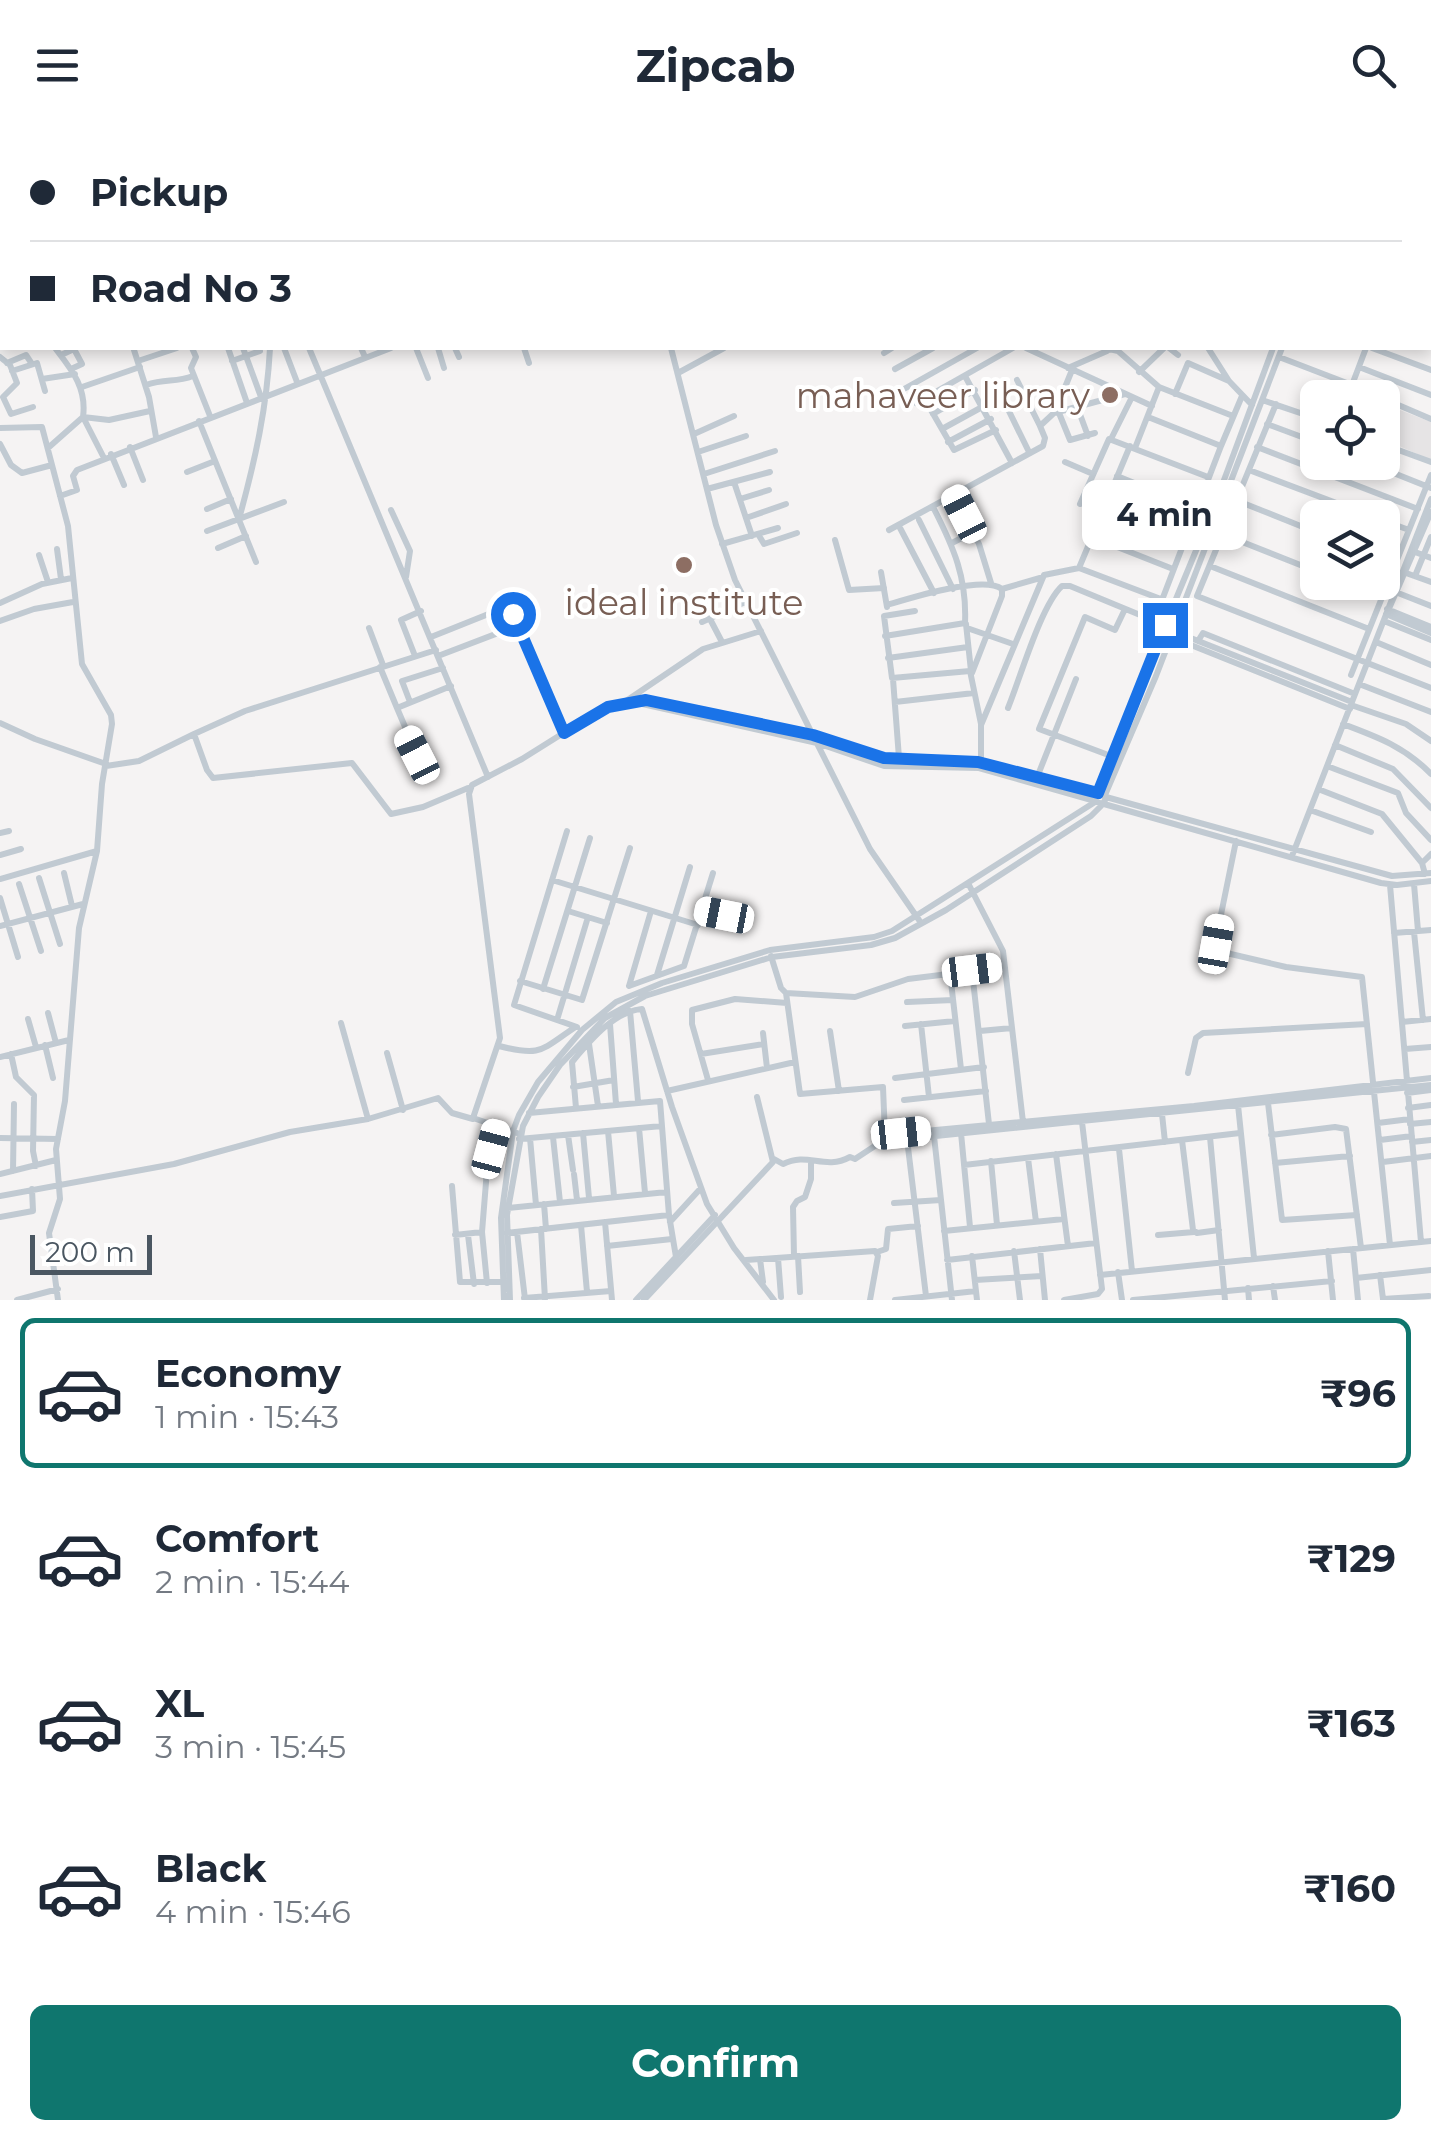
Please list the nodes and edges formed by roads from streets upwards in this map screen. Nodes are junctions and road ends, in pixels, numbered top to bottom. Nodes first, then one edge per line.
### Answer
1 (19, 350) edge
2 (57, 350) edge
3 (134, 350) dead end
4 (172, 350) edge
5 (193, 350) edge
6 (229, 350) edge
7 (260, 350) edge
8 (270, 350) edge
9 (285, 350) edge
10 (310, 350) edge
11 (362, 350) edge
12 (381, 350) edge
13 (417, 350) edge
14 (439, 350) edge
15 (456, 350) edge
16 (525, 350) edge
17 (672, 350) edge
18 (720, 350) edge
19 (889, 350) edge
20 (929, 350) edge
21 (972, 350) edge
22 (1010, 350) edge
23 (1030, 350) edge
24 (1110, 350) edge
25 (1113, 350) edge
26 (1164, 350) edge
27 (1169, 350) edge
28 (1209, 350) edge
29 (1273, 350) edge
30 (1281, 350) edge
31 (1368, 350) edge
32 (1375, 350) edge
33 (244, 352) edge
34 (884, 353) dead end
35 (1178, 355) dead end
36 (22, 356) junction
37 (365, 357) junction
38 (458, 357) dead end
39 (1278, 357) junction
40 (63, 358) junction
41 (3, 360) edge
42 (232, 361) junction
43 (529, 363) dead end
44 (32, 364) junction
45 (139, 364) junction
46 (1359, 367) junction
47 (444, 368) dead end
48 (895, 368) dead end
49 (1070, 369) junction
50 (1431, 370) edge
51 (12, 371) junction
52 (73, 371) junction
53 (269, 372) junction
54 (1138, 372) junction
55 (320, 373) junction
56 (678, 373) junction
57 (193, 376) junction
58 (966, 376) junction
59 (428, 378) dead end
60 (42, 379) junction
61 (1017, 380) dead end
62 (1339, 380) edge
63 (1354, 380) edge
64 (1229, 381) junction
65 (297, 382) junction
66 (146, 385) junction
67 (82, 387) junction
68 (1159, 387) junction
69 (904, 388) dead end
70 (975, 390) junction
71 (2, 391) edge
72 (45, 391) dead end
73 (1175, 394) junction
74 (1431, 395) edge
75 (264, 396) junction
76 (1128, 396) junction
77 (1242, 396) junction
78 (924, 398) junction
79 (1004, 400) dead end
80 (1257, 400) junction
81 (247, 402) junction
82 (916, 403) dead end
83 (1276, 404) junction
84 (984, 406) junction
85 (1152, 406) junction
86 (1400, 406) edge
87 (33, 407) dead end
88 (1078, 409) junction
89 (150, 410) junction
90 (1057, 413) junction
91 (1300, 413) edge
92 (933, 414) junction
93 (210, 416) junction
94 (734, 416) dead end
95 (1233, 416) junction
96 (83, 417) junction
97 (1148, 417) junction
98 (1431, 419) edge
99 (991, 420) junction
100 (199, 421) junction
101 (1267, 424) junction
102 (1040, 426) junction
103 (0, 428) edge
104 (942, 429) junction
105 (996, 430) junction
106 (694, 434) junction
107 (1226, 434) junction
108 (746, 436) dead end
109 (156, 437) junction
110 (1300, 437) edge
111 (1111, 439) junction
112 (948, 442) junction
113 (1242, 442) junction
114 (0, 444) edge
115 (1220, 446) junction
116 (130, 447) junction
117 (1132, 447) junction
118 (48, 448) junction
119 (1257, 448) junction
120 (775, 451) dead end
121 (1400, 451) edge
122 (698, 452) junction
123 (1030, 452) junction
124 (108, 456) junction
125 (215, 461) junction
126 (1065, 462) dead end
127 (1431, 462) edge
128 (1012, 463) junction
129 (52, 466) junction
130 (1249, 470) junction
131 (187, 472) dead end
132 (770, 472) dead end
133 (704, 474) junction
134 (1093, 474) junction
135 (1400, 475) edge
136 (1431, 475) edge
137 (1117, 476) junction
138 (1208, 477) junction
139 (143, 480) dead end
140 (734, 482) junction
141 (124, 485) dead end
142 (1429, 487) edge
143 (707, 489) junction
144 (769, 490) dead end
145 (60, 496) junction
146 (955, 496) junction
147 (230, 499) junction
148 (740, 499) junction
149 (1328, 500) edge
150 (1238, 501) junction
151 (284, 502) dead end
152 (786, 504) dead end
153 (1080, 504) dead end
154 (1431, 504) edge
155 (1104, 506) junction
156 (933, 507) junction
157 (1196, 508) junction
158 (207, 509) dead end
159 (1418, 509) junction
160 (391, 510) dead end
161 (746, 518) junction
162 (239, 519) junction
163 (919, 520) dead end
164 (899, 526) junction
165 (1300, 526) edge
166 (778, 528) dead end
167 (889, 530) dead end
168 (208, 531) dead end
169 (973, 532) junction
170 (797, 533) dead end
171 (1422, 533) edge
172 (1222, 534) junction
173 (755, 535) junction
174 (246, 536) junction
175 (1092, 537) junction
176 (1184, 538) junction
177 (836, 540) dead end
178 (952, 543) junction
179 (722, 544) junction
180 (218, 548) dead end
181 (57, 550) dead end
182 (1415, 552) junction
183 (39, 555) dead end
184 (1427, 557) edge
185 (1400, 559) edge
186 (256, 562) dead end
187 (1300, 565) edge
188 (1210, 566) junction
189 (1079, 568) junction
190 (1173, 569) junction
191 (881, 572) dead end
192 (1406, 573) junction
193 (1416, 576) junction
194 (1042, 577) junction
195 (72, 578) junction
196 (406, 578) junction
197 (61, 579) junction
198 (48, 582) junction
199 (1431, 582) edge
200 (991, 583) junction
201 (884, 588) junction
202 (1002, 588) junction
203 (957, 589) junction
204 (1400, 589) edge
205 (1184, 591) junction
206 (934, 593) junction
207 (1400, 595) edge
208 (1162, 600) junction
209 (1381, 600) edge
210 (1395, 600) edge
211 (73, 602) junction
212 (745, 602) junction
213 (0, 603) edge
214 (1174, 604) junction
215 (1431, 606) edge
216 (888, 609) junction
217 (1125, 609) junction
218 (915, 610) dead end
219 (421, 611) junction
220 (1387, 613) junction
221 (0, 621) edge
222 (966, 624) junction
223 (519, 625) junction
224 (369, 628) dead end
225 (1370, 629) junction
226 (1171, 630) junction
227 (761, 631) junction
228 (1431, 633) edge
229 (986, 634) junction
230 (885, 636) junction
231 (431, 637) junction
232 (722, 642) junction
233 (1376, 642) junction
234 (1014, 644) junction
235 (968, 647) dead end
236 (437, 653) junction
237 (416, 656) junction
238 (888, 658) junction
239 (1357, 660) junction
240 (1367, 664) junction
241 (1431, 665) edge
242 (382, 666) junction
243 (444, 668) junction
244 (1282, 669) junction
245 (972, 672) junction
246 (1351, 674) dead end
247 (892, 679) junction
248 (1076, 679) dead end
249 (1359, 684) junction
250 (451, 686) junction
251 (1431, 688) edge
252 (1310, 689) junction
253 (974, 693) junction
254 (626, 701) junction
255 (410, 702) junction
256 (895, 702) junction
257 (1352, 702) junction
258 (398, 708) junction
259 (1008, 708) dead end
260 (1431, 712) edge
261 (0, 723) edge
262 (1344, 724) junction
263 (981, 725) junction
264 (564, 733) junction
265 (194, 734) junction
266 (1053, 735) junction
267 (815, 739) junction
268 (1431, 741) edge
269 (1335, 746) junction
270 (417, 755) dead end
271 (1111, 756) junction
272 (900, 758) junction
273 (982, 762) junction
274 (106, 765) junction
275 (1327, 766) junction
276 (1431, 774) edge
277 (488, 777) junction
278 (1036, 780) junction
279 (470, 788) junction
280 (1318, 790) junction
281 (1100, 799) junction
282 (1431, 808) edge
283 (1310, 810) junction
284 (566, 831) dead end
285 (1372, 832) dead end
286 (590, 838) dead end
287 (1431, 840) edge
288 (1236, 841) junction
289 (630, 848) dead end
290 (21, 849) dead end
291 (97, 851) junction
292 (1294, 852) junction
293 (1431, 854) edge
294 (0, 856) edge
295 (1422, 863) junction
296 (690, 867) dead end
297 (64, 873) dead end
298 (713, 873) dead end
299 (1428, 873) edge
300 (39, 878) dead end
301 (0, 879) edge
302 (552, 880) junction
303 (1431, 882) edge
304 (20, 884) dead end
305 (968, 884) junction
306 (1414, 884) junction
307 (1390, 885) junction
308 (575, 886) junction
309 (973, 892) junction
310 (0, 898) edge
311 (614, 899) junction
312 (83, 904) junction
313 (72, 906) junction
314 (651, 910) junction
315 (703, 910) junction
316 (49, 911) junction
317 (568, 911) junction
318 (29, 918) junction
319 (588, 918) junction
320 (674, 918) junction
321 (746, 919) dead end
322 (919, 920) junction
323 (607, 923) junction
324 (698, 924) junction
325 (4, 925) edge
326 (1431, 930) edge
327 (1416, 931) junction
328 (1394, 933) junction
329 (60, 944) dead end
330 (41, 951) dead end
331 (771, 954) junction
332 (18, 957) dead end
333 (1005, 966) junction
334 (972, 970) junction
335 (950, 973) junction
336 (657, 976) junction
337 (520, 981) junction
338 (544, 989) junction
339 (786, 993) junction
340 (564, 995) junction
341 (953, 1000) junction
342 (907, 1002) dead end
343 (788, 1003) junction
344 (630, 1011) junction
345 (48, 1013) dead end
346 (28, 1019) dead end
347 (1427, 1019) edge
348 (557, 1020) junction
349 (955, 1021) junction
350 (1402, 1022) junction
351 (341, 1023) dead end
352 (610, 1024) junction
353 (921, 1024) junction
354 (1367, 1024) junction
355 (905, 1026) dead end
356 (1012, 1028) junction
357 (830, 1031) dead end
358 (980, 1031) junction
359 (584, 1033) junction
360 (763, 1033) dead end
361 (69, 1040) junction
362 (56, 1042) junction
363 (764, 1044) junction
364 (40, 1046) junction
365 (499, 1046) junction
366 (1431, 1046) edge
367 (1405, 1049) junction
368 (388, 1053) dead end
369 (11, 1054) junction
370 (701, 1054) junction
371 (0, 1056) edge
372 (795, 1062) junction
373 (984, 1067) junction
374 (767, 1068) junction
375 (961, 1069) junction
376 (1188, 1073) dead end
377 (926, 1074) junction
378 (52, 1078) dead end
379 (895, 1078) dead end
380 (614, 1080) junction
381 (708, 1080) junction
382 (595, 1083) junction
383 (1431, 1085) edge
384 (572, 1087) junction
385 (1374, 1087) junction
386 (1407, 1087) junction
387 (667, 1091) junction
388 (838, 1091) junction
389 (986, 1091) junction
390 (757, 1097) dead end
391 (929, 1097) junction
392 (904, 1100) dead end
393 (638, 1101) junction
394 (1268, 1103) junction
395 (14, 1104) dead end
396 (616, 1104) junction
397 (1238, 1104) junction
398 (1431, 1105) edge
399 (598, 1106) junction
400 (576, 1108) junction
401 (1408, 1108) junction
402 (402, 1110) junction
403 (1161, 1111) junction
404 (528, 1113) junction
405 (474, 1119) junction
406 (368, 1120) junction
407 (1082, 1120) junction
408 (1410, 1121) junction
409 (1378, 1122) junction
410 (1431, 1122) edge
411 (989, 1124) junction
412 (1023, 1125) junction
413 (498, 1126) junction
414 (662, 1126) junction
415 (638, 1128) junction
416 (608, 1131) junction
417 (583, 1133) junction
418 (933, 1133) junction
419 (961, 1133) junction
420 (1240, 1133) junction
421 (518, 1135) junction
422 (568, 1135) junction
423 (1271, 1135) junction
424 (885, 1136) junction
425 (553, 1137) junction
426 (1210, 1137) junction
427 (0, 1138) edge
428 (14, 1138) junction
429 (34, 1138) junction
430 (530, 1138) junction
431 (907, 1138) junction
432 (1412, 1139) junction
433 (58, 1140) junction
434 (1182, 1140) junction
435 (1380, 1140) junction
436 (1431, 1140) edge
437 (1165, 1142) junction
438 (1119, 1148) junction
439 (1085, 1152) junction
440 (1056, 1154) junction
441 (1350, 1156) junction
442 (1431, 1156) edge
443 (1028, 1158) junction
444 (1414, 1158) junction
445 (774, 1159) junction
446 (56, 1160) junction
447 (812, 1160) junction
448 (990, 1161) junction
449 (1382, 1162) junction
450 (1274, 1163) junction
451 (964, 1165) junction
452 (36, 1166) junction
453 (587, 1169) junction
454 (13, 1171) junction
455 (573, 1171) junction
456 (0, 1174) edge
457 (557, 1174) junction
458 (58, 1186) junction
459 (452, 1186) dead end
460 (702, 1188) junction
461 (32, 1190) junction
462 (667, 1192) junction
463 (645, 1194) junction
464 (0, 1196) edge
465 (614, 1196) junction
466 (590, 1198) junction
467 (577, 1200) junction
468 (941, 1200) junction
469 (560, 1202) junction
470 (916, 1202) junction
471 (894, 1203) dead end
472 (540, 1204) junction
473 (508, 1208) junction
474 (1357, 1215) junction
475 (0, 1217) edge
476 (717, 1217) junction
477 (669, 1219) junction
478 (1064, 1220) junction
479 (605, 1222) junction
480 (1036, 1222) junction
481 (582, 1225) junction
482 (997, 1225) junction
483 (918, 1226) junction
484 (970, 1228) junction
485 (543, 1229) junction
486 (1219, 1230) junction
487 (944, 1231) junction
488 (482, 1232) junction
489 (517, 1232) junction
490 (1196, 1232) junction
491 (507, 1233) junction
492 (455, 1235) junction
493 (468, 1235) junction
494 (1158, 1236) dead end
495 (672, 1238) junction
496 (1431, 1241) edge
497 (1421, 1242) junction
498 (1096, 1243) junction
499 (1390, 1245) junction
500 (607, 1246) junction
501 (1068, 1246) junction
502 (1356, 1248) junction
503 (1040, 1249) junction
504 (1014, 1251) junction
505 (1328, 1251) junction
506 (877, 1252) junction
507 (796, 1256) junction
508 (972, 1256) junction
509 (676, 1257) junction
510 (778, 1258) junction
511 (1254, 1258) junction
512 (760, 1259) junction
513 (744, 1260) junction
514 (947, 1260) junction
515 (1222, 1262) junction
516 (1431, 1270) edge
517 (1132, 1271) junction
518 (1118, 1272) junction
519 (1100, 1275) junction
520 (1380, 1275) junction
521 (1042, 1276) junction
522 (1356, 1278) junction
523 (1018, 1279) junction
524 (975, 1280) junction
525 (1332, 1281) junction
526 (503, 1282) junction
527 (763, 1282) junction
528 (487, 1283) junction
529 (474, 1284) junction
530 (658, 1284) junction
531 (1274, 1286) junction
532 (1248, 1288) junction
533 (58, 1289) junction
534 (1224, 1290) junction
535 (587, 1292) junction
536 (800, 1292) dead end
537 (612, 1296) edge
538 (926, 1296) junction
539 (976, 1296) edge
540 (1102, 1296) edge
541 (1429, 1296) edge
542 (952, 1297) edge
543 (545, 1298) edge
544 (1158, 1298) edge
545 (525, 1299) edge
546 (777, 1299) edge
547 (1383, 1299) edge
548 (17, 1300) edge
549 (58, 1300) edge
550 (507, 1300) edge
551 (636, 1300) edge
552 (644, 1300) edge
553 (660, 1300) edge
554 (870, 1300) edge
555 (895, 1300) edge
556 (1020, 1300) edge
557 (1045, 1300) edge
558 (1064, 1300) edge
559 (1122, 1300) edge
560 (1134, 1300) edge
561 (1225, 1300) edge
562 (1250, 1300) edge
563 (1274, 1300) edge
564 (1334, 1300) edge
565 (1358, 1300) edge

1 - 36 street
2 - 40 street
3 - 45 street
4 - 45 street
5 - 57 street
6 - 42 street
7 - 53 street
8 - 53 street
9 - 65 street
10 - 55 street
11 - 37 street
12 - 37 street
13 - 59 street
14 - 47 street
15 - 38 street
16 - 43 street
17 - 56 street
18 - 56 street
19 - 34 street
20 - 48 street
21 - 69 street
22 - 58 street
23 - 49 street
24 - 49 street
25 - 54 street
26 - 54 street
27 - 35 street
28 - 64 street
29 - 80 street
30 - 39 street
31 - 46 street
32 - 50 street
33 - 42 street
33 - 75 street
36 - 41 street
36 - 44 street
37 - 55 street
39 - 62 street
39 - 80 street
40 - 52 street
40 - 52 street
41 - 51 street
42 - 81 street
44 - 51 street
44 - 60 street
45 - 66 street
45 - 67 street
46 - 63 street
46 - 74 street
49 - 76 street
49 - 90 street
51 - 71 street
52 - 60 street
52 - 67 street
53 - 75 street
54 - 68 street
55 - 65 street
55 - 196 street
56 - 106 street
57 - 66 street
57 - 93 street
58 - 70 street
58 - 78 street
60 - 72 street
61 - 102 street
64 - 73 street
64 - 77 street
65 - 75 street
66 - 89 street
67 - 96 street
68 - 73 street
68 - 85 street
70 - 84 street
70 - 92 street
71 - 87 street
73 - 95 street
75 - 81 street
75 - 162 street
76 - 85 street
76 - 88 street
76 - 111 street
77 - 80 street
77 - 95 street
78 - 82 street
78 - 92 street
79 - 123 street
80 - 83 street
80 - 113 street
81 - 93 street
83 - 91 street
83 - 101 street
84 - 99 street
84 - 104 street
85 - 97 street
86 - 98 street
88 - 90 street
88 - 90 street
89 - 96 street
89 - 109 street
90 - 102 street
92 - 104 street
93 - 100 street
94 - 106 street
95 - 107 street
96 - 118 street
96 - 124 street
97 - 115 street
97 - 117 street
99 - 105 street
99 - 112 street
100 - 109 street
100 - 125 street
101 - 110 street
101 - 119 street
102 - 123 street
103 - 118 street
104 - 112 street
105 - 112 street
105 - 128 street
106 - 122 street
107 - 113 street
107 - 115 street
108 - 122 street
109 - 116 street
111 - 117 street
111 - 134 street
113 - 205 street
114 - 129 street
115 - 138 street
116 - 124 street
116 - 139 street
117 - 137 street
117 - 138 street
118 - 129 street
119 - 130 street
119 - 159 street
120 - 133 street
121 - 127 street
122 - 133 street
123 - 128 street
124 - 141 street
124 - 145 street
125 - 131 street
125 - 147 street
126 - 134 street
128 - 146 street
129 - 145 street
130 - 149 street
130 - 150 street
132 - 140 street
133 - 143 street
134 - 153 street
135 - 142 street
136 - 142 street
137 - 155 street
137 - 157 street
138 - 157 street
140 - 143 street
140 - 148 street
142 - 159 street
143 - 179 street
144 - 148 street
145 - 195 street
146 - 156 street
146 - 169 street
147 - 158 street
147 - 162 street
148 - 161 street
150 - 165 street
150 - 172 street
151 - 162 street
152 - 161 street
154 - 171 street
155 - 175 street
155 - 176 street
156 - 164 street
156 - 178 street
157 - 176 street
159 - 171 street
160 - 196 street
161 - 173 street
162 - 168 street
162 - 174 street
163 - 203 street
164 - 167 street
164 - 206 street
166 - 173 street
169 - 178 street
169 - 200 street
170 - 173 street
171 - 182 street
171 - 184 street
171 - 185 street
171 - 220 street
172 - 187 street
172 - 188 street
173 - 179 street
174 - 180 street
174 - 186 street
175 - 189 street
175 - 190 street
176 - 190 street
177 - 201 street
178 - 203 street
179 - 212 street
181 - 197 street
182 - 184 street
182 - 192 street
183 - 198 street
184 - 193 street
188 - 225 street
188 - 239 street
189 - 194 street
189 - 208 street
190 - 208 street
191 - 201 street
192 - 193 street
192 - 204 street
193 - 199 street
194 - 202 street
194 - 234 street
195 - 197 street
195 - 211 street
196 - 219 street
197 - 198 street
198 - 213 street
200 - 202 street
200 - 203 street
201 - 216 street
202 - 229 street
203 - 206 street
203 - 222 street
205 - 214 street
205 - 226 street
206 - 216 street
207 - 215 street
208 - 214 street
209 - 225 street
210 - 220 street
211 - 221 street
211 - 274 street
212 - 227 street
212 - 232 street
214 - 226 street
216 - 218 street
216 - 230 street
217 - 226 street
217 - 259 street
217 - 266 street
219 - 231 street
219 - 237 street
220 - 228 street
220 - 228 street
220 - 233 street
222 - 229 street
222 - 230 street
222 - 245 street
223 - 231 street
223 - 236 street
223 - 264 street
224 - 242 street
225 - 239 street
226 - 244 street
226 - 252 street
226 - 271 street
226 - 281 street
227 - 232 street
227 - 267 street
229 - 234 street
229 - 245 street
230 - 238 street
231 - 236 street
232 - 254 street
233 - 240 street
233 - 241 street
234 - 263 street
235 - 238 street
236 - 237 street
236 - 243 street
237 - 242 street
238 - 247 street
239 - 240 street
239 - 246 street
240 - 249 street
240 - 251 street
242 - 258 street
242 - 265 street
243 - 250 street
243 - 255 street
244 - 252 street
244 - 257 street
245 - 247 street
245 - 253 street
247 - 256 street
248 - 266 street
249 - 257 street
249 - 260 street
250 - 255 street
250 - 277 street
252 - 257 street
253 - 256 street
253 - 263 street
254 - 264 street
254 - 267 street
255 - 258 street
256 - 272 street
257 - 262 street
257 - 268 street
258 - 270 street
261 - 274 street
262 - 269 street
262 - 276 street
263 - 273 street
264 - 277 street
265 - 274 street
265 - 279 street
266 - 271 street
266 - 278 street
267 - 272 street
267 - 278 street
267 - 322 street
269 - 275 street
269 - 282 street
271 - 281 street
272 - 273 street
273 - 278 street
274 - 291 street
275 - 280 street
275 - 287 street
277 - 279 street
278 - 281 street
279 - 365 street
280 - 283 street
280 - 295 street
281 - 288 street
281 - 292 street
281 - 305 street
281 - 309 street
283 - 285 street
283 - 292 street
284 - 302 street
286 - 308 street
288 - 292 street
288 - 354 street
289 - 311 street
290 - 294 street
291 - 301 street
291 - 312 street
292 - 299 street
292 - 307 street
293 - 295 street
295 - 299 street
296 - 320 street
297 - 313 street
298 - 315 street
300 - 316 street
302 - 308 street
302 - 337 street
303 - 306 street
304 - 318 street
305 - 309 street
305 - 322 street
306 - 307 street
306 - 327 street
307 - 328 street
308 - 311 street
308 - 317 street
309 - 322 street
309 - 333 street
310 - 325 street
311 - 314 street
311 - 323 street
312 - 313 street
312 - 361 street
313 - 316 street
314 - 320 street
314 - 336 street
315 - 321 street
315 - 324 street
316 - 318 street
316 - 329 street
317 - 319 street
317 - 338 street
318 - 325 street
318 - 330 street
319 - 323 street
319 - 340 street
320 - 324 street
320 - 336 street
322 - 331 street
323 - 340 street
324 - 336 street
325 - 332 street
326 - 327 street
327 - 328 street
327 - 347 street
328 - 350 street
331 - 339 street
331 - 359 street
333 - 334 street
333 - 356 street
334 - 335 street
334 - 358 street
335 - 339 street
335 - 341 street
337 - 338 street
337 - 348 street
338 - 340 street
339 - 343 street
340 - 348 street
341 - 342 street
341 - 349 street
343 - 370 street
343 - 372 street
344 - 352 street
344 - 387 street
344 - 393 street
345 - 362 street
346 - 364 street
347 - 350 street
348 - 359 street
349 - 353 street
349 - 375 street
350 - 367 street
351 - 406 street
352 - 359 street
352 - 380 street
353 - 355 street
353 - 377 street
354 - 376 street
354 - 385 street
356 - 358 street
356 - 412 street
357 - 388 street
358 - 373 street
359 - 365 street
359 - 382 street
359 - 384 street
359 - 404 street
359 - 421 street
360 - 363 street
361 - 362 street
361 - 433 street
362 - 364 street
363 - 370 street
363 - 374 street
364 - 369 street
364 - 378 street
365 - 405 street
366 - 367 street
367 - 386 street
368 - 402 street
369 - 371 street
369 - 429 street
370 - 381 street
372 - 374 street
372 - 388 street
373 - 375 street
373 - 389 street
374 - 381 street
375 - 377 street
377 - 379 street
377 - 391 street
380 - 382 street
380 - 396 street
381 - 387 street
382 - 384 street
382 - 399 street
383 - 386 street
384 - 400 street
385 - 386 street
385 - 394 street
385 - 397 street
385 - 409 street
386 - 401 street
387 - 460 street
388 - 424 street
389 - 391 street
389 - 411 street
390 - 445 street
391 - 392 street
393 - 396 street
393 - 414 street
394 - 397 street
394 - 423 street
395 - 428 street
396 - 399 street
397 - 403 street
397 - 420 street
398 - 401 street
399 - 400 street
400 - 404 street
401 - 408 street
402 - 405 street
402 - 406 street
403 - 407 street
403 - 437 street
404 - 421 street
405 - 413 street
406 - 458 street
407 - 412 street
407 - 439 street
408 - 409 street
408 - 410 street
408 - 432 street
409 - 435 street
411 - 412 street
411 - 418 street
412 - 419 street
413 - 421 street
413 - 488 street
414 - 415 street
414 - 462 street
415 - 416 street
415 - 463 street
416 - 417 street
416 - 465 street
417 - 422 street
417 - 453 street
418 - 419 street
418 - 424 street
418 - 431 street
418 - 468 street
419 - 451 street
420 - 426 street
420 - 511 street
421 - 430 street
421 - 473 street
421 - 526 street
422 - 425 street
422 - 455 street
423 - 441 street
423 - 450 street
424 - 431 street
424 - 447 street
425 - 430 street
425 - 457 street
426 - 434 street
426 - 486 street
427 - 428 street
428 - 429 street
428 - 454 street
429 - 433 street
429 - 452 street
430 - 472 street
431 - 470 street
432 - 435 street
432 - 436 street
432 - 444 street
433 - 446 street
434 - 437 street
434 - 490 street
435 - 449 street
437 - 438 street
438 - 439 street
438 - 517 street
439 - 440 street
439 - 498 street
440 - 443 street
440 - 478 street
441 - 450 street
441 - 474 street
442 - 444 street
443 - 448 street
443 - 480 street
444 - 449 street
444 - 497 street
445 - 447 street
445 - 476 street
446 - 452 street
446 - 458 street
447 - 507 street
448 - 451 street
448 - 482 street
449 - 499 street
450 - 474 street
451 - 484 street
452 - 454 street
453 - 455 street
453 - 466 street
454 - 456 street
455 - 457 street
455 - 467 street
457 - 469 street
458 - 461 street
458 - 533 street
459 - 492 street
460 - 476 street
460 - 477 street
461 - 464 street
461 - 475 street
462 - 463 street
462 - 477 street
463 - 465 street
465 - 466 street
466 - 467 street
467 - 469 street
468 - 470 street
468 - 487 street
469 - 472 street
470 - 471 street
470 - 483 street
472 - 473 street
472 - 485 street
473 - 491 street
474 - 502 street
476 - 509 street
476 - 513 street
476 - 530 street
477 - 479 street
477 - 495 street
478 - 480 street
478 - 501 street
479 - 481 street
479 - 500 street
480 - 482 street
481 - 485 street
481 - 535 street
482 - 484 street
483 - 506 street
483 - 538 street
484 - 487 street
485 - 489 street
485 - 543 street
486 - 490 street
486 - 515 street
487 - 514 street
488 - 493 street
488 - 528 street
489 - 491 street
489 - 545 street
490 - 494 street
491 - 550 street
492 - 493 street
492 - 529 street
493 - 529 street
495 - 500 street
495 - 509 street
496 - 497 street
497 - 499 street
498 - 501 street
498 - 519 street
499 - 502 street
500 - 537 street
501 - 503 street
502 - 505 street
502 - 522 street
503 - 504 street
503 - 521 street
504 - 508 street
504 - 523 street
505 - 511 street
505 - 525 street
506 - 507 street
506 - 554 street
507 - 510 street
507 - 536 street
508 - 514 street
508 - 524 street
509 - 551 street
510 - 512 street
510 - 546 street
511 - 515 street
512 - 513 street
512 - 527 street
513 - 527 street
514 - 542 street
515 - 517 street
515 - 534 street
516 - 520 street
517 - 518 street
518 - 519 street
518 - 559 street
519 - 540 street
520 - 522 street
520 - 547 street
521 - 523 street
521 - 557 street
522 - 565 street
523 - 524 street
523 - 556 street
524 - 539 street
525 - 531 street
525 - 564 street
526 - 528 street
526 - 550 street
527 - 546 street
528 - 529 street
530 - 552 street
530 - 553 street
531 - 532 street
531 - 563 street
532 - 534 street
532 - 562 street
533 - 548 street
533 - 549 street
534 - 544 street
534 - 561 street
535 - 537 street
535 - 543 street
538 - 542 street
538 - 555 street
539 - 542 street
540 - 558 street
541 - 547 street
543 - 545 street
544 - 560 street

